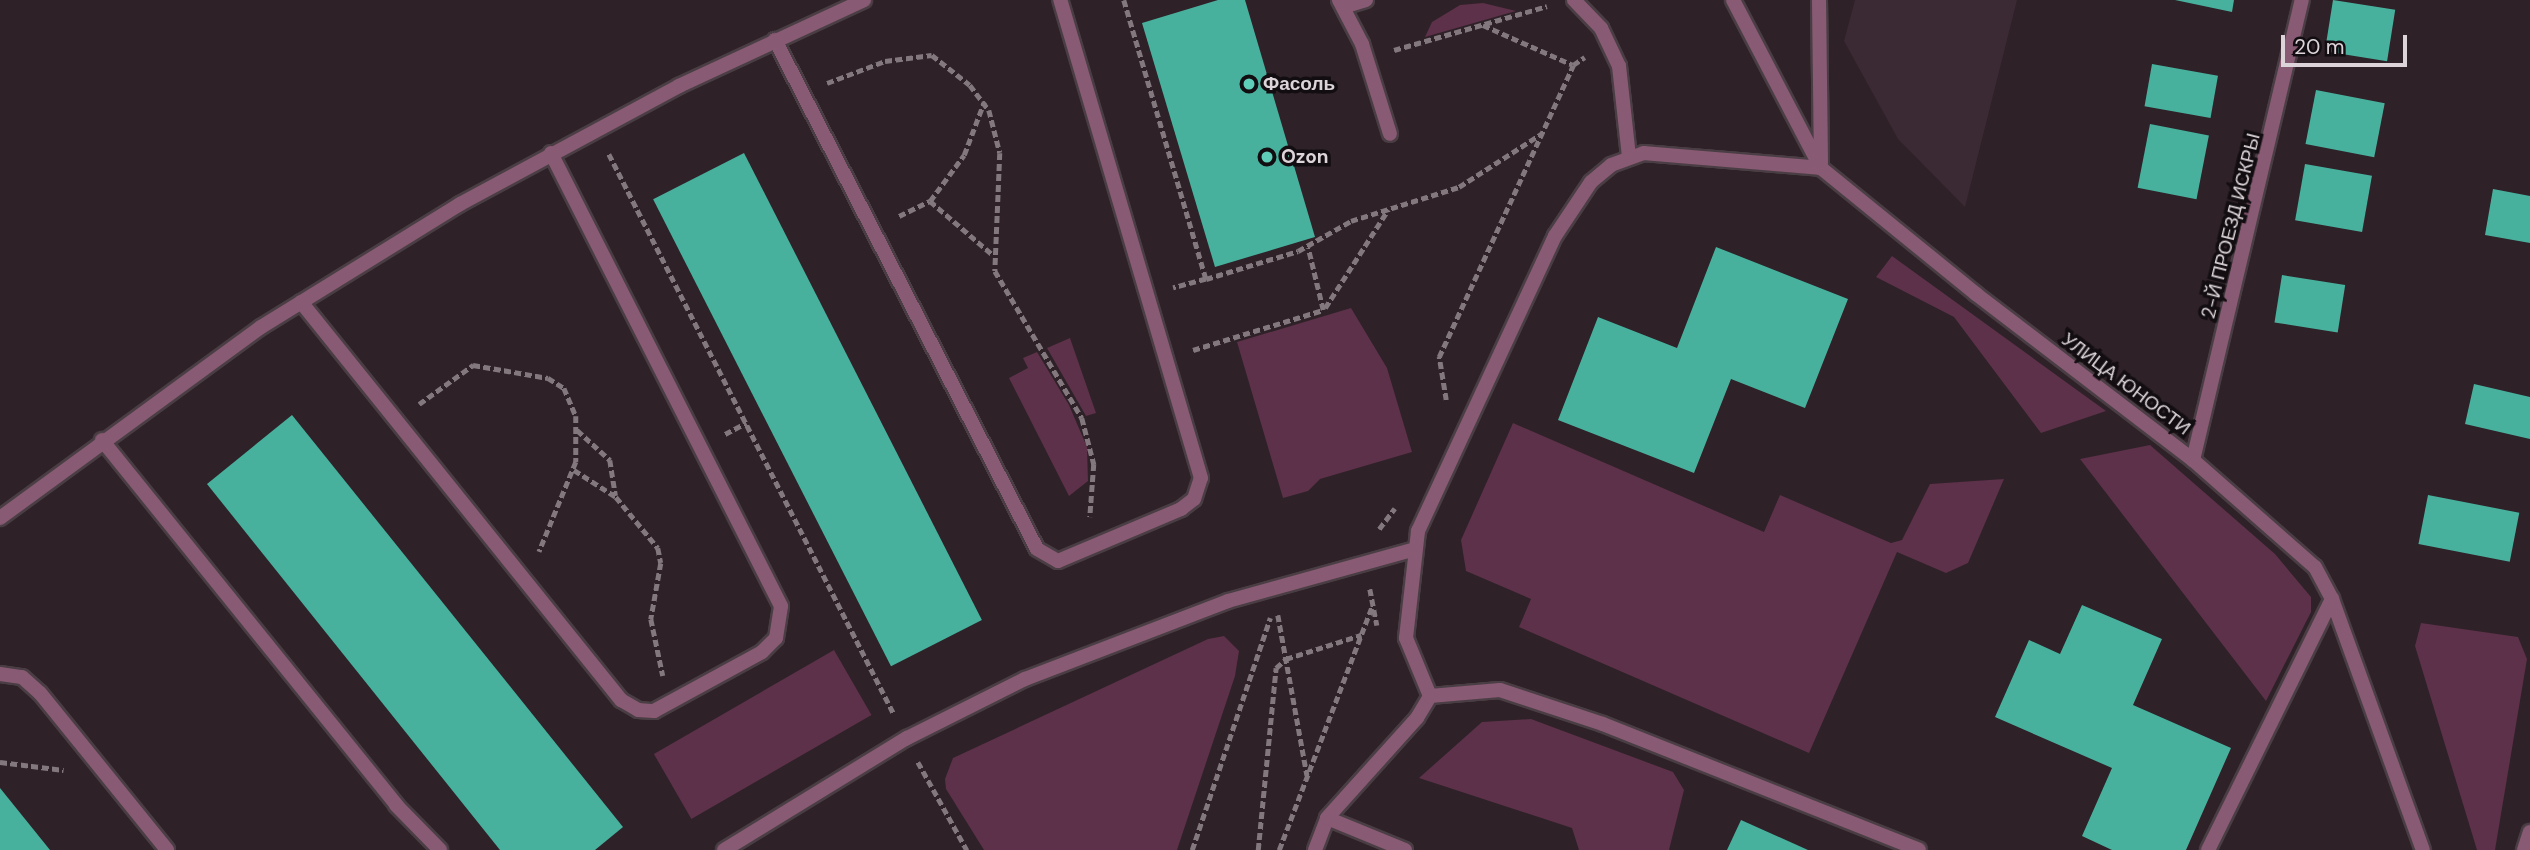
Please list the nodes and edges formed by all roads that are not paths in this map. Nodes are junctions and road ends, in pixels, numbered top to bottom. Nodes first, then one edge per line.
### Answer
1 (864, 0) edge
2 (1060, 0) edge
3 (1366, 0) edge
4 (1574, 0) edge
5 (1733, 0) edge
6 (1819, 0) edge
7 (2302, 0) edge
8 (1341, 3) edge
9 (775, 40) junction
10 (1390, 134) dead end
11 (551, 153) junction
12 (1629, 157) junction
13 (1821, 168) junction
14 (301, 302) junction
15 (102, 440) junction
16 (2193, 460) junction
17 (0, 518) edge
18 (1415, 548) junction
19 (2332, 599) junction
20 (0, 674) edge
21 (1430, 696) junction
22 (1327, 818) junction
23 (2530, 832) edge
24 (167, 850) edge
25 (440, 850) edge
26 (724, 850) edge
27 (1315, 850) edge
28 (1405, 850) edge
29 (1919, 850) edge
30 (2208, 850) edge
31 (2423, 850) edge
32 (2524, 850) edge

1 - 9 street
2 - 9 street
3 - 8 street
4 - 12 street
5 - 13 street, УЛИЦА ЮНОСТИ
6 - 13 street
7 - 16 street, 2-Й ПРОЕЗД ИСКРЫ
8 - 10 street
9 - 11 street
11 - 14 street
11 - 14 street
12 - 13 street
12 - 18 street
13 - 16 street, УЛИЦА ЮНОСТИ
14 - 15 street
15 - 17 street
15 - 25 street
16 - 19 street, УЛИЦА ЮНОСТИ
18 - 21 street
18 - 26 street
19 - 30 street
19 - 31 street, УЛИЦА ЮНОСТИ
20 - 24 street
21 - 22 street
21 - 29 street
22 - 27 street
22 - 28 street
23 - 32 street

